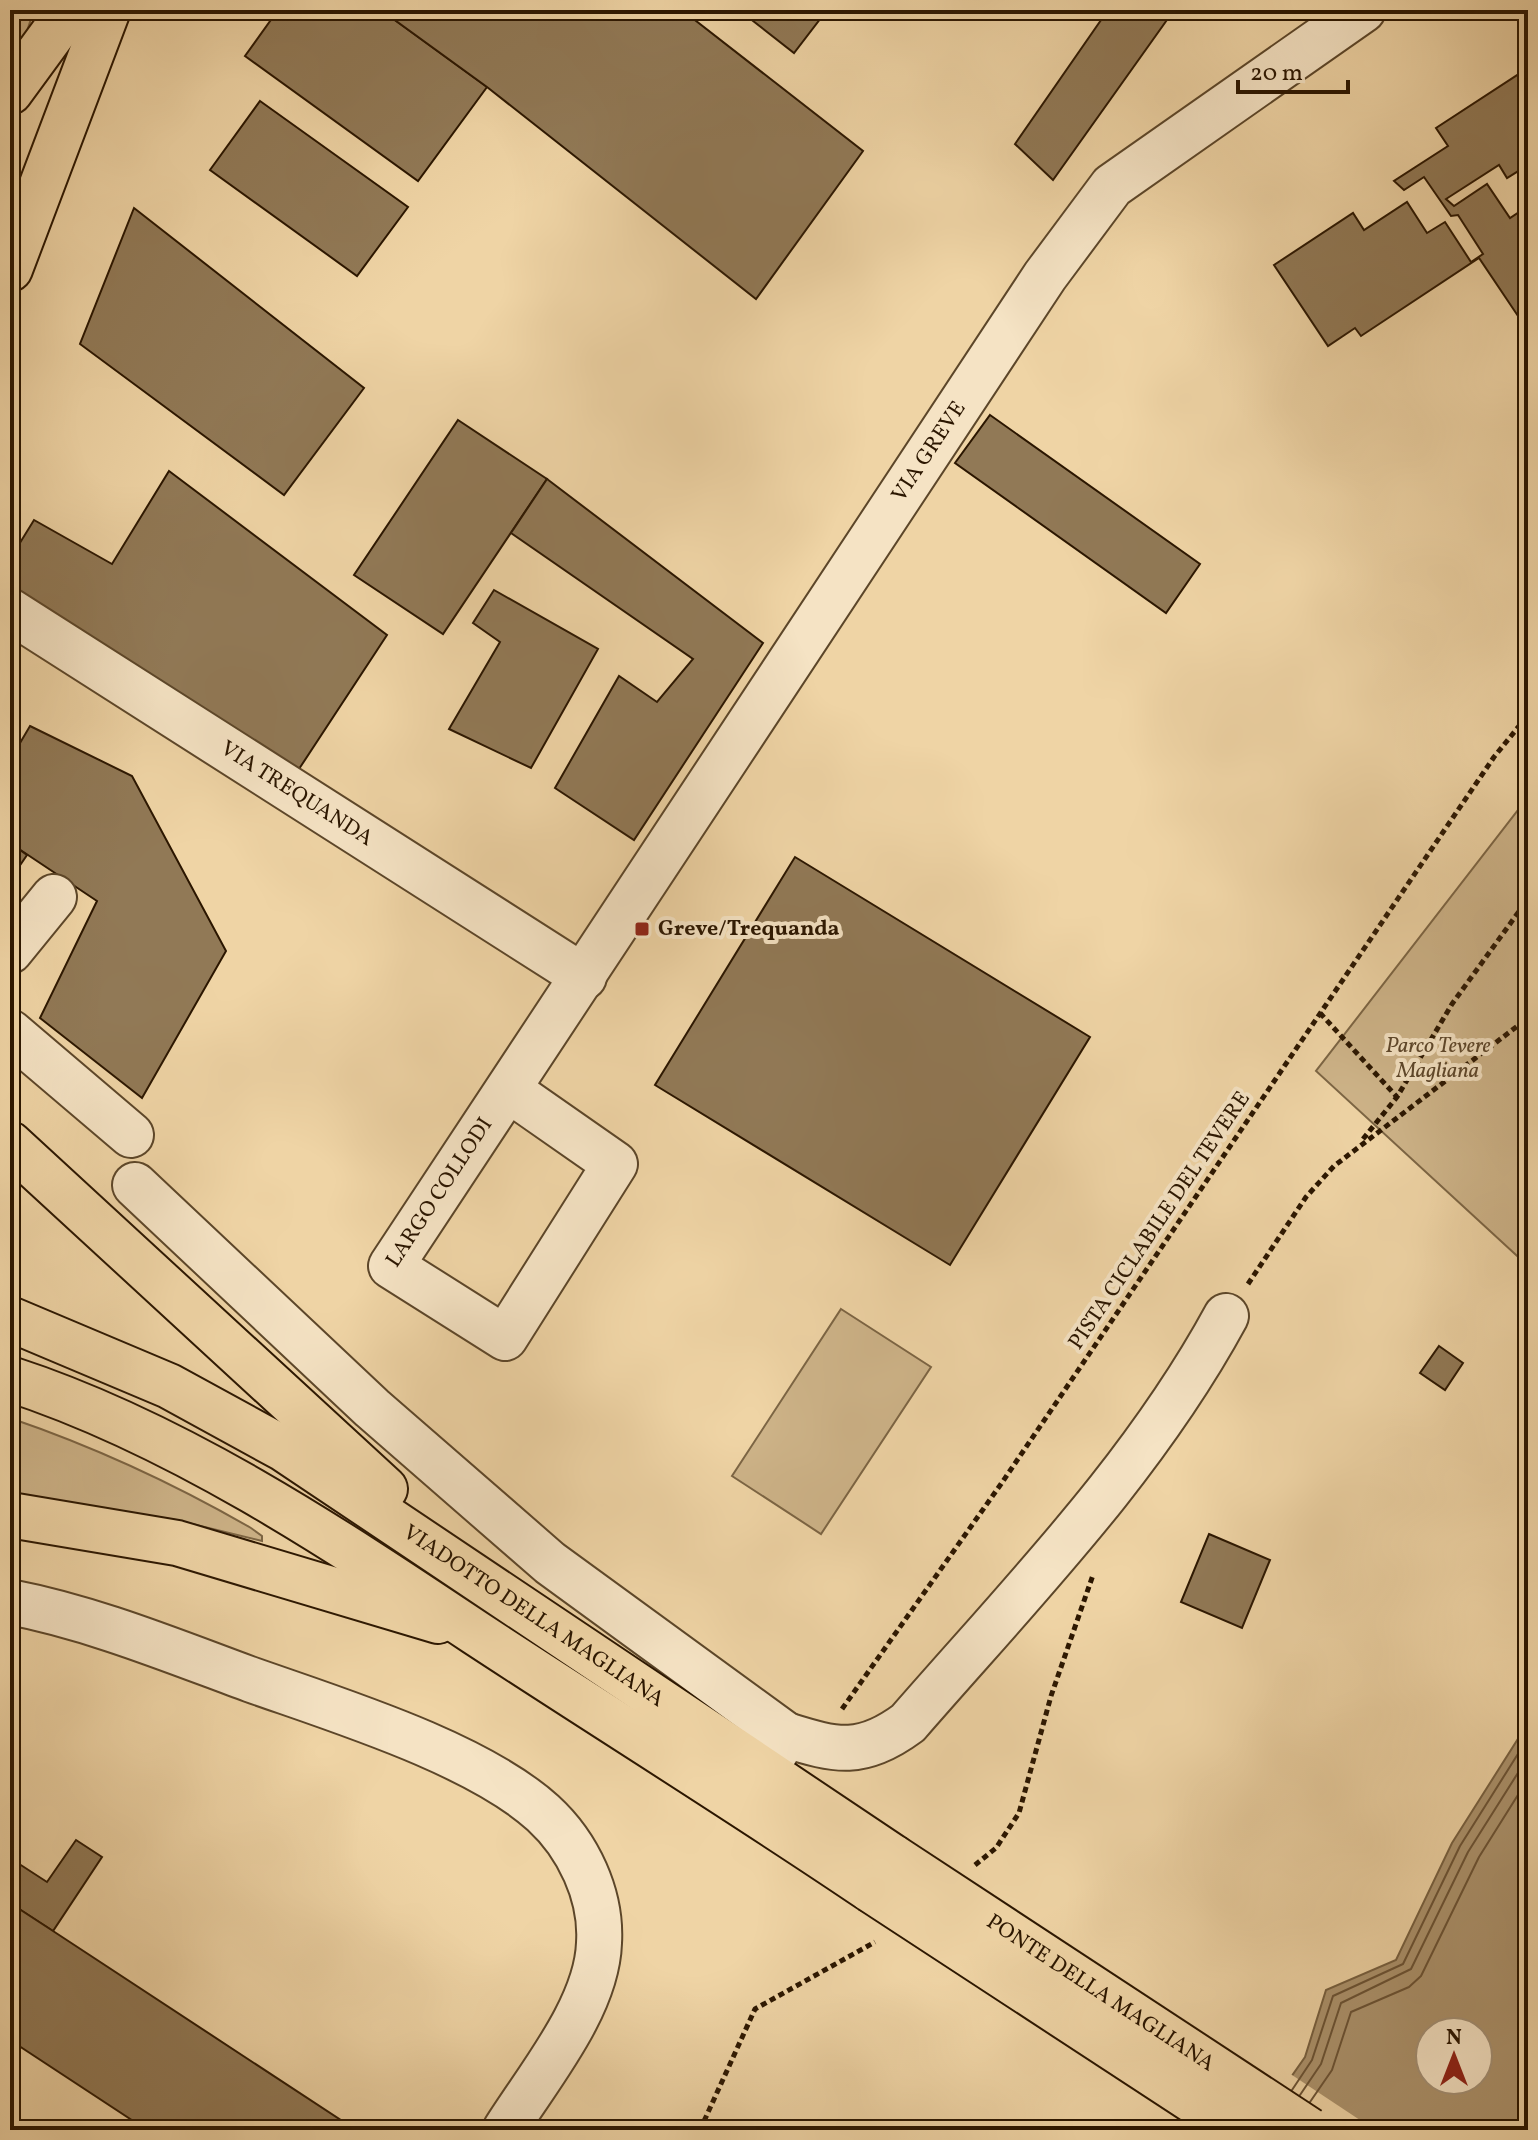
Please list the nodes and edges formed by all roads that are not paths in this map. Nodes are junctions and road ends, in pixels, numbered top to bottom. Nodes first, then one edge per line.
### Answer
1 (70, 10) edge
2 (108, 10) edge
3 (1363, 10) edge
4 (10, 92) edge
5 (10, 269) edge
6 (10, 611) edge
7 (54, 897) dead end
8 (10, 951) edge
9 (584, 977) junction
10 (10, 1032) edge
11 (509, 1090) junction
12 (131, 1135) dead end
13 (10, 1144) edge
14 (135, 1185) dead end
15 (1226, 1316) road end
16 (10, 1319) edge
17 (10, 1379) edge
18 (10, 1515) edge
19 (485, 1582) junction
20 (10, 1602) edge
21 (474, 1631) junction
22 (792, 1751) junction
23 (882, 1874) junction
24 (505, 2130) edge
25 (1238, 2130) edge
26 (1309, 2130) edge

1 - 4 main road
2 - 5 main road
3 - 9 street, VIA GREVE
6 - 9 street, VIA TREQUANDA
7 - 8 street
9 - 11 street, LARGO COLLODI
10 - 12 street
11 - 11 street, LARGO COLLODI
13 - 19 main road
14 - 22 street
15 - 22 street
16 - 19 main road, VIADOTTO DELLA MAGLIANA
17 - 21 main road, VIADOTTO DELLA MAGLIANA
18 - 21 main road
19 - 22 main road, VIADOTTO DELLA MAGLIANA
20 - 24 street
21 - 23 main road, VIADOTTO DELLA MAGLIANA
22 - 23 main road, VIADOTTO DELLA MAGLIANA
23 - 25 main road, PONTE DELLA MAGLIANA, bridge
23 - 26 main road, PONTE DELLA MAGLIANA, bridge

